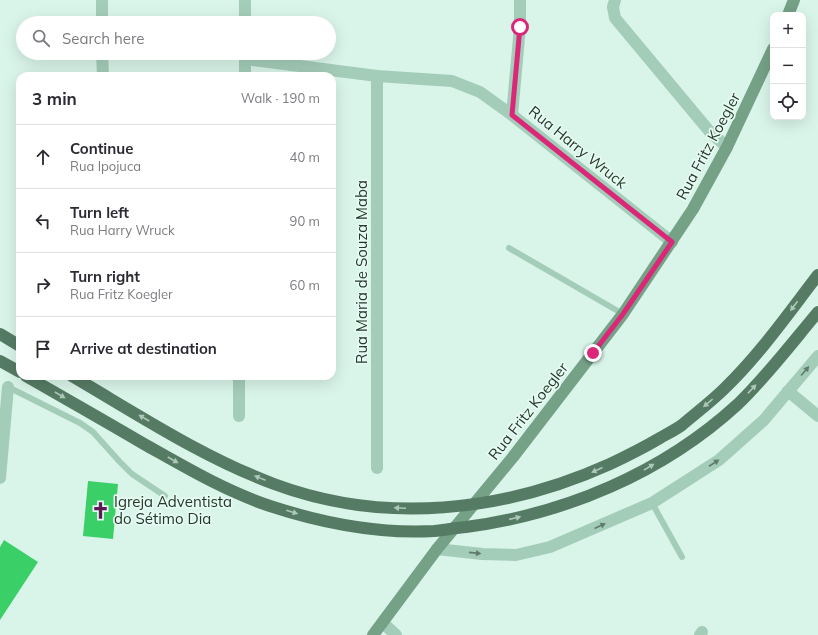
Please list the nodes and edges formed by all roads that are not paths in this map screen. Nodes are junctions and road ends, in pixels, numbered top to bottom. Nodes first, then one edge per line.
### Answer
1 (102, 0) edge
2 (245, 0) edge
3 (520, 0) edge
4 (615, 0) edge
5 (794, 0) edge
6 (789, 12) edge
7 (102, 16) edge
8 (245, 16) edge
9 (770, 55) edge
10 (102, 60) edge
11 (245, 60) edge
12 (271, 60) edge
13 (103, 72) edge
14 (245, 72) edge
15 (377, 76) junction
16 (512, 115) junction
17 (727, 147) junction
18 (672, 242) junction
19 (509, 248) dead end
20 (818, 275) edge
21 (818, 312) edge
22 (623, 314) junction
23 (0, 334) edge
24 (16, 344) edge
25 (818, 356) edge
26 (0, 361) edge
27 (16, 370) edge
28 (33, 380) edge
29 (79, 380) edge
30 (239, 380) edge
31 (8, 387) joint
32 (788, 391) junction
33 (239, 416) dead end
34 (818, 416) edge
35 (377, 468) dead end
36 (0, 478) edge
37 (165, 496) dead end
38 (652, 503) junction
39 (437, 549) junction
40 (682, 556) dead end
41 (383, 623) junction
42 (374, 635) edge
43 (396, 635) edge

1 - 7 street
2 - 8 street
3 - 16 street
4 - 17 street
5 - 6 street
9 - 17 street, Rua Fritz Koegler
10 - 13 street
11 - 14 street
12 - 15 street, Rua Harry Wruck
15 - 16 street, Rua Harry Wruck
15 - 35 street, Rua Maria de Souza Maba
16 - 18 street, Rua Harry Wruck
17 - 18 street, Rua Fritz Koegler
18 - 22 street, Rua Fritz Koegler
19 - 22 lane
20 -> 29 main road
28 -> 21 main road
22 - 39 street, Rua Fritz Koegler
23 - 24 main road
32 -> 25 street
26 - 27 main road
30 - 33 street
31 - 36 street
31 - 37 lane
32 - 34 street
38 -> 32 street
39 -> 38 street
38 - 40 lane
39 - 41 street, Rua Fritz Koegler
41 - 42 street, Rua Fritz Koegler
41 - 43 street

